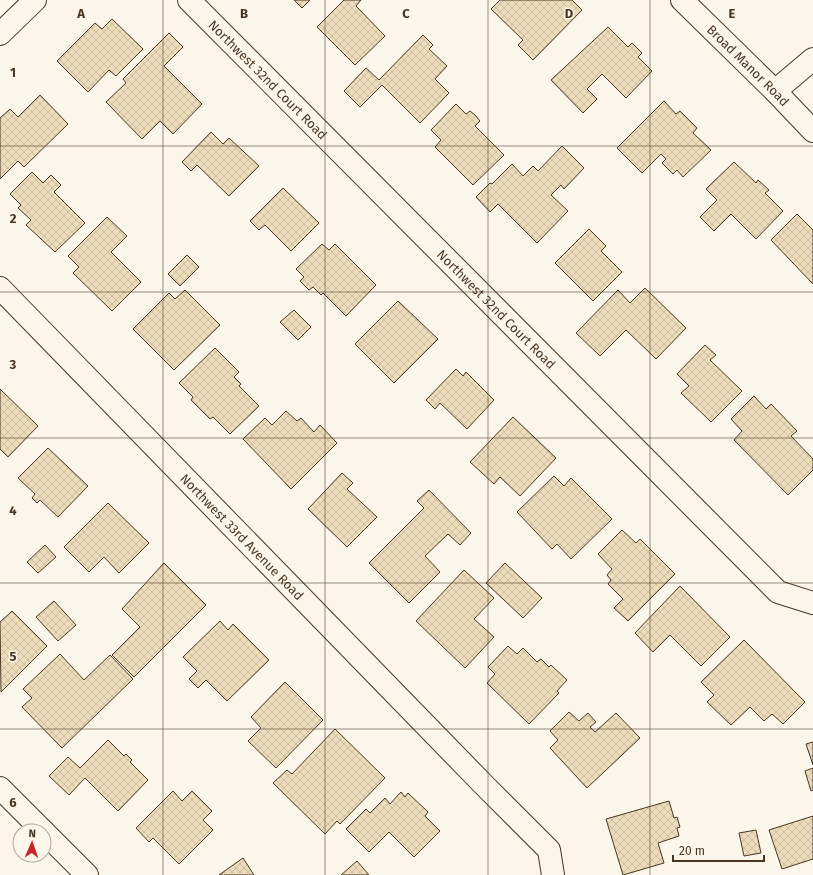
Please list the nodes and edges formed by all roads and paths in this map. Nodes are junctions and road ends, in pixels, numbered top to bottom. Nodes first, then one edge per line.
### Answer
1 (35, 0) edge
2 (189, 0) edge
3 (682, 0) edge
4 (0, 34) edge
5 (813, 59) edge
6 (775, 91) junction
7 (813, 131) edge
8 (0, 288) edge
9 (813, 603) edge
10 (0, 788) edge
11 (34, 823) edge
12 (52, 841) edge
13 (86, 874) edge
14 (553, 875) edge

1 - 4 street
2 - 9 street, Northwest 32nd Court Road
3 - 6 street, Broad Manor Road
5 - 6 street
6 - 7 street, Broad Manor Road
8 - 14 street, Northwest 33rd Avenue Road
10 - 11 street
12 - 13 street

